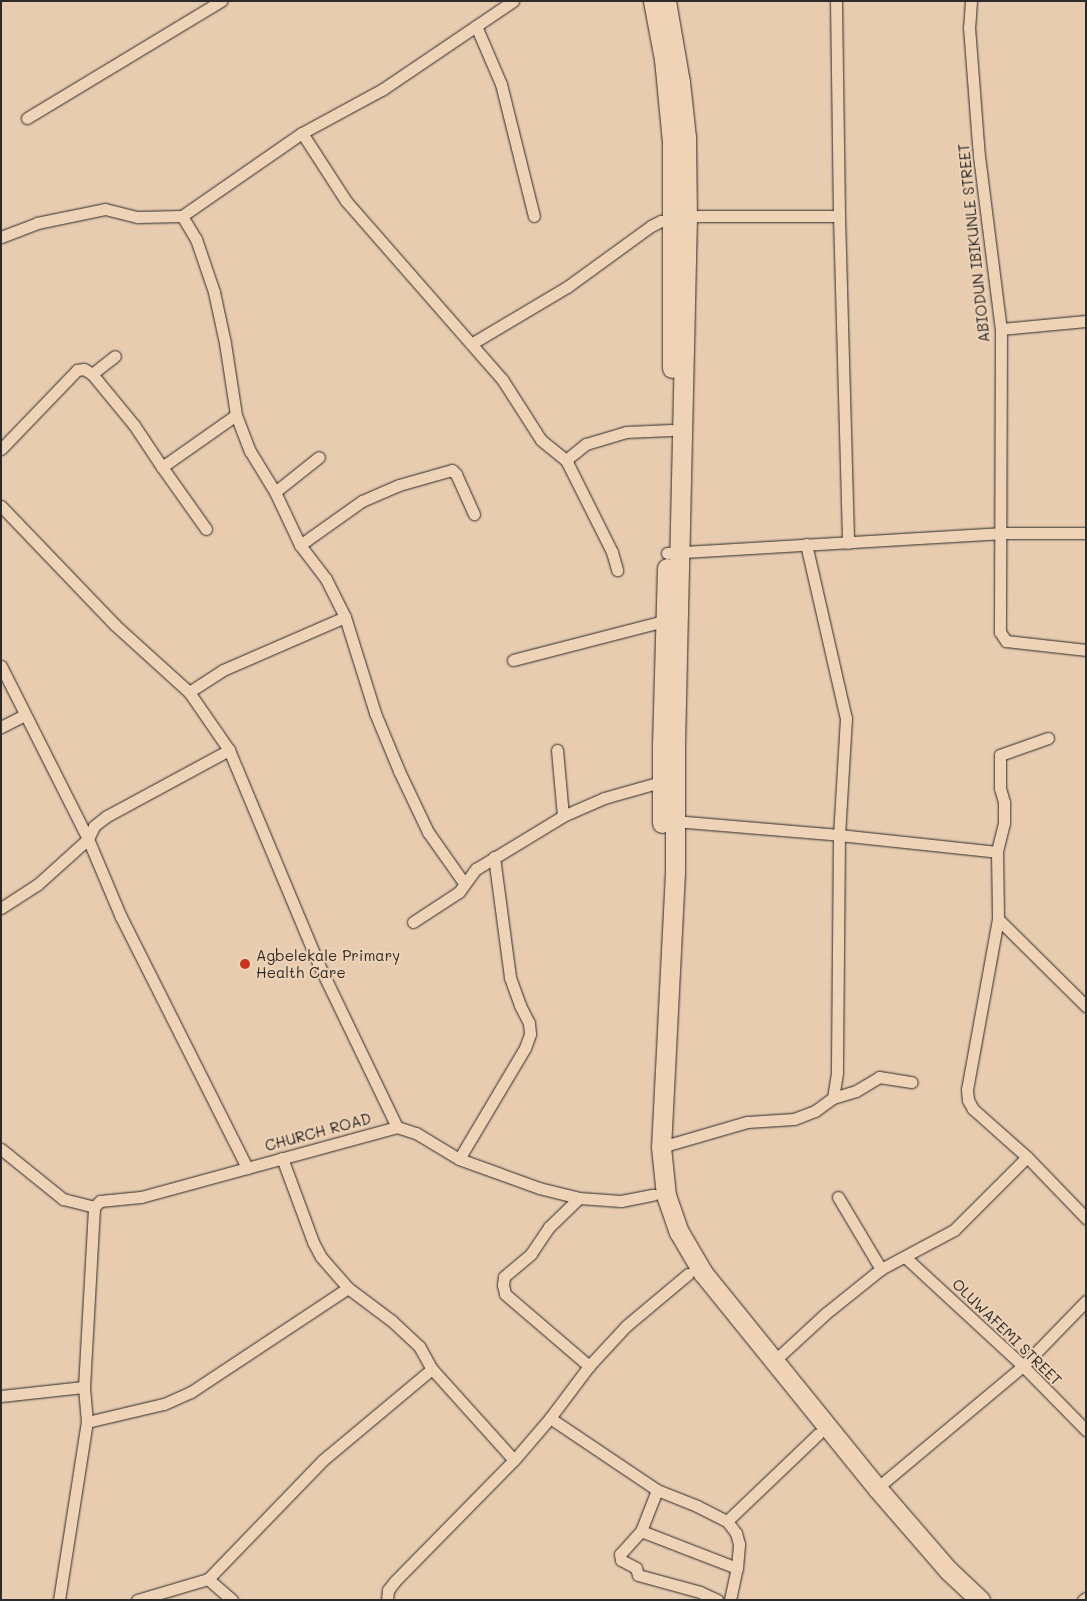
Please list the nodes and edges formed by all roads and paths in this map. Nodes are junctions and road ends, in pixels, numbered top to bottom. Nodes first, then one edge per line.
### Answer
1 (221, 1) edge
2 (513, 1) edge
3 (653, 1) edge
4 (666, 1) edge
5 (836, 1) edge
6 (970, 1) edge
7 (476, 26) junction
8 (26, 118) dead end
9 (302, 132) junction
10 (182, 216) junction
11 (534, 216) dead end
12 (839, 216) junction
13 (680, 218) junction
14 (1, 237) edge
15 (1086, 321) edge
16 (1000, 328) junction
17 (471, 344) junction
18 (115, 356) dead end
19 (92, 374) junction
20 (236, 415) junction
21 (671, 430) junction
22 (1, 449) edge
23 (319, 457) dead end
24 (566, 460) junction
25 (162, 467) junction
26 (275, 492) junction
27 (1, 506) edge
28 (474, 514) dead end
29 (206, 529) dead end
30 (999, 532) junction
31 (1086, 533) edge
32 (848, 542) junction
33 (806, 544) junction
34 (300, 545) junction
35 (674, 553) junction
36 (618, 570) dead end
37 (345, 617) junction
38 (664, 621) junction
39 (1086, 650) edge
40 (513, 660) dead end
41 (1, 666) edge
42 (189, 692) junction
43 (25, 715) junction
44 (1, 727) edge
45 (1048, 738) dead end
46 (229, 750) junction
47 (557, 750) dead end
48 (661, 782) junction
49 (563, 816) junction
50 (674, 821) junction
51 (838, 835) junction
52 (88, 839) junction
53 (997, 852) junction
54 (494, 857) junction
55 (464, 883) junction
56 (1, 908) edge
57 (998, 919) junction
58 (414, 922) dead end
59 (1086, 1006) edge
60 (912, 1082) dead end
61 (833, 1098) junction
62 (397, 1127) junction
63 (661, 1147) junction
64 (1, 1149) edge
65 (1027, 1157) junction
66 (282, 1158) junction
67 (459, 1159) junction
68 (246, 1168) junction
69 (654, 1195) junction
70 (838, 1197) dead end
71 (579, 1198) junction
72 (94, 1207) junction
73 (1086, 1218) edge
74 (905, 1257) junction
75 (881, 1269) junction
76 (688, 1274) junction
77 (348, 1288) junction
78 (1086, 1301) edge
79 (773, 1362) junction
80 (589, 1366) junction
81 (1023, 1366) junction
82 (432, 1369) junction
83 (84, 1387) junction
84 (1, 1396) edge
85 (550, 1418) junction
86 (87, 1422) junction
87 (1086, 1430) edge
88 (818, 1434) junction
89 (514, 1460) junction
90 (877, 1488) junction
91 (657, 1490) junction
92 (727, 1522) junction
93 (641, 1531) junction
94 (737, 1568) junction
95 (208, 1579) junction
96 (59, 1600) edge
97 (137, 1600) edge
98 (232, 1600) edge
99 (386, 1600) edge
100 (716, 1600) edge
101 (730, 1600) edge
102 (962, 1600) edge
103 (980, 1600) edge

1 - 8 street
2 - 7 street
3 - 13 main road
4 - 13 main road
5 - 12 street
6 - 16 street, ABIODUN IBIKUNLE STREET
7 - 9 street
7 - 11 street
9 - 10 street
9 - 17 street
10 - 14 street
10 - 20 street
12 - 13 street
12 - 32 street
13 - 17 street
13 - 21 main road
13 - 35 main road
15 - 16 street
16 - 30 street, ABIODUN IBIKUNLE STREET
17 - 24 street
18 - 19 street
19 - 22 street
19 - 25 street
20 - 25 street
20 - 26 street
21 - 24 street
21 - 35 main road
23 - 26 street
24 - 36 street
25 - 29 street
26 - 34 street
27 - 42 street
28 - 34 street
30 - 31 street
30 - 32 street
30 - 39 street, ABIODUN IBIKUNLE STREET
32 - 33 street
33 - 35 street
33 - 51 street
34 - 37 street
35 - 38 main road
35 - 50 main road
37 - 42 street
37 - 55 street
38 - 40 street
38 - 48 main road
41 - 43 street
42 - 46 street
43 - 44 street
43 - 52 street
45 - 53 street
46 - 52 street
46 - 62 street
47 - 49 street
48 - 49 street
48 - 69 main road
49 - 54 street
50 - 51 street
50 - 63 main road
51 - 53 street
51 - 61 street
52 - 56 street
52 - 68 street
53 - 57 street
54 - 55 street
54 - 67 street
55 - 58 street
57 - 59 street
57 - 65 street
60 - 61 street
61 - 63 street
62 - 66 street, CHURCH ROAD
62 - 67 street
63 - 79 main road
64 - 72 street
65 - 73 street
65 - 74 street
66 - 68 street, CHURCH ROAD
66 - 77 street
67 - 71 street
68 - 72 street, CHURCH ROAD
69 - 71 street
69 - 76 main road
70 - 75 street
71 - 80 street
72 - 83 street
74 - 75 street
74 - 81 street, OLUWAFEMI STREET
75 - 79 street
76 - 80 street
76 - 88 main road
77 - 82 street
77 - 86 street
78 - 81 street
79 - 90 main road
80 - 85 street
81 - 87 street, OLUWAFEMI STREET
81 - 90 street
82 - 89 street
82 - 95 street
83 - 84 street
83 - 86 street
85 - 89 street
85 - 91 street
86 - 96 street
88 - 92 street
88 - 102 main road
89 - 99 street
90 - 103 main road
91 - 92 street
91 - 93 street
92 - 94 street
93 - 94 street
93 - 100 street
94 - 101 street
95 - 97 street
95 - 98 street

